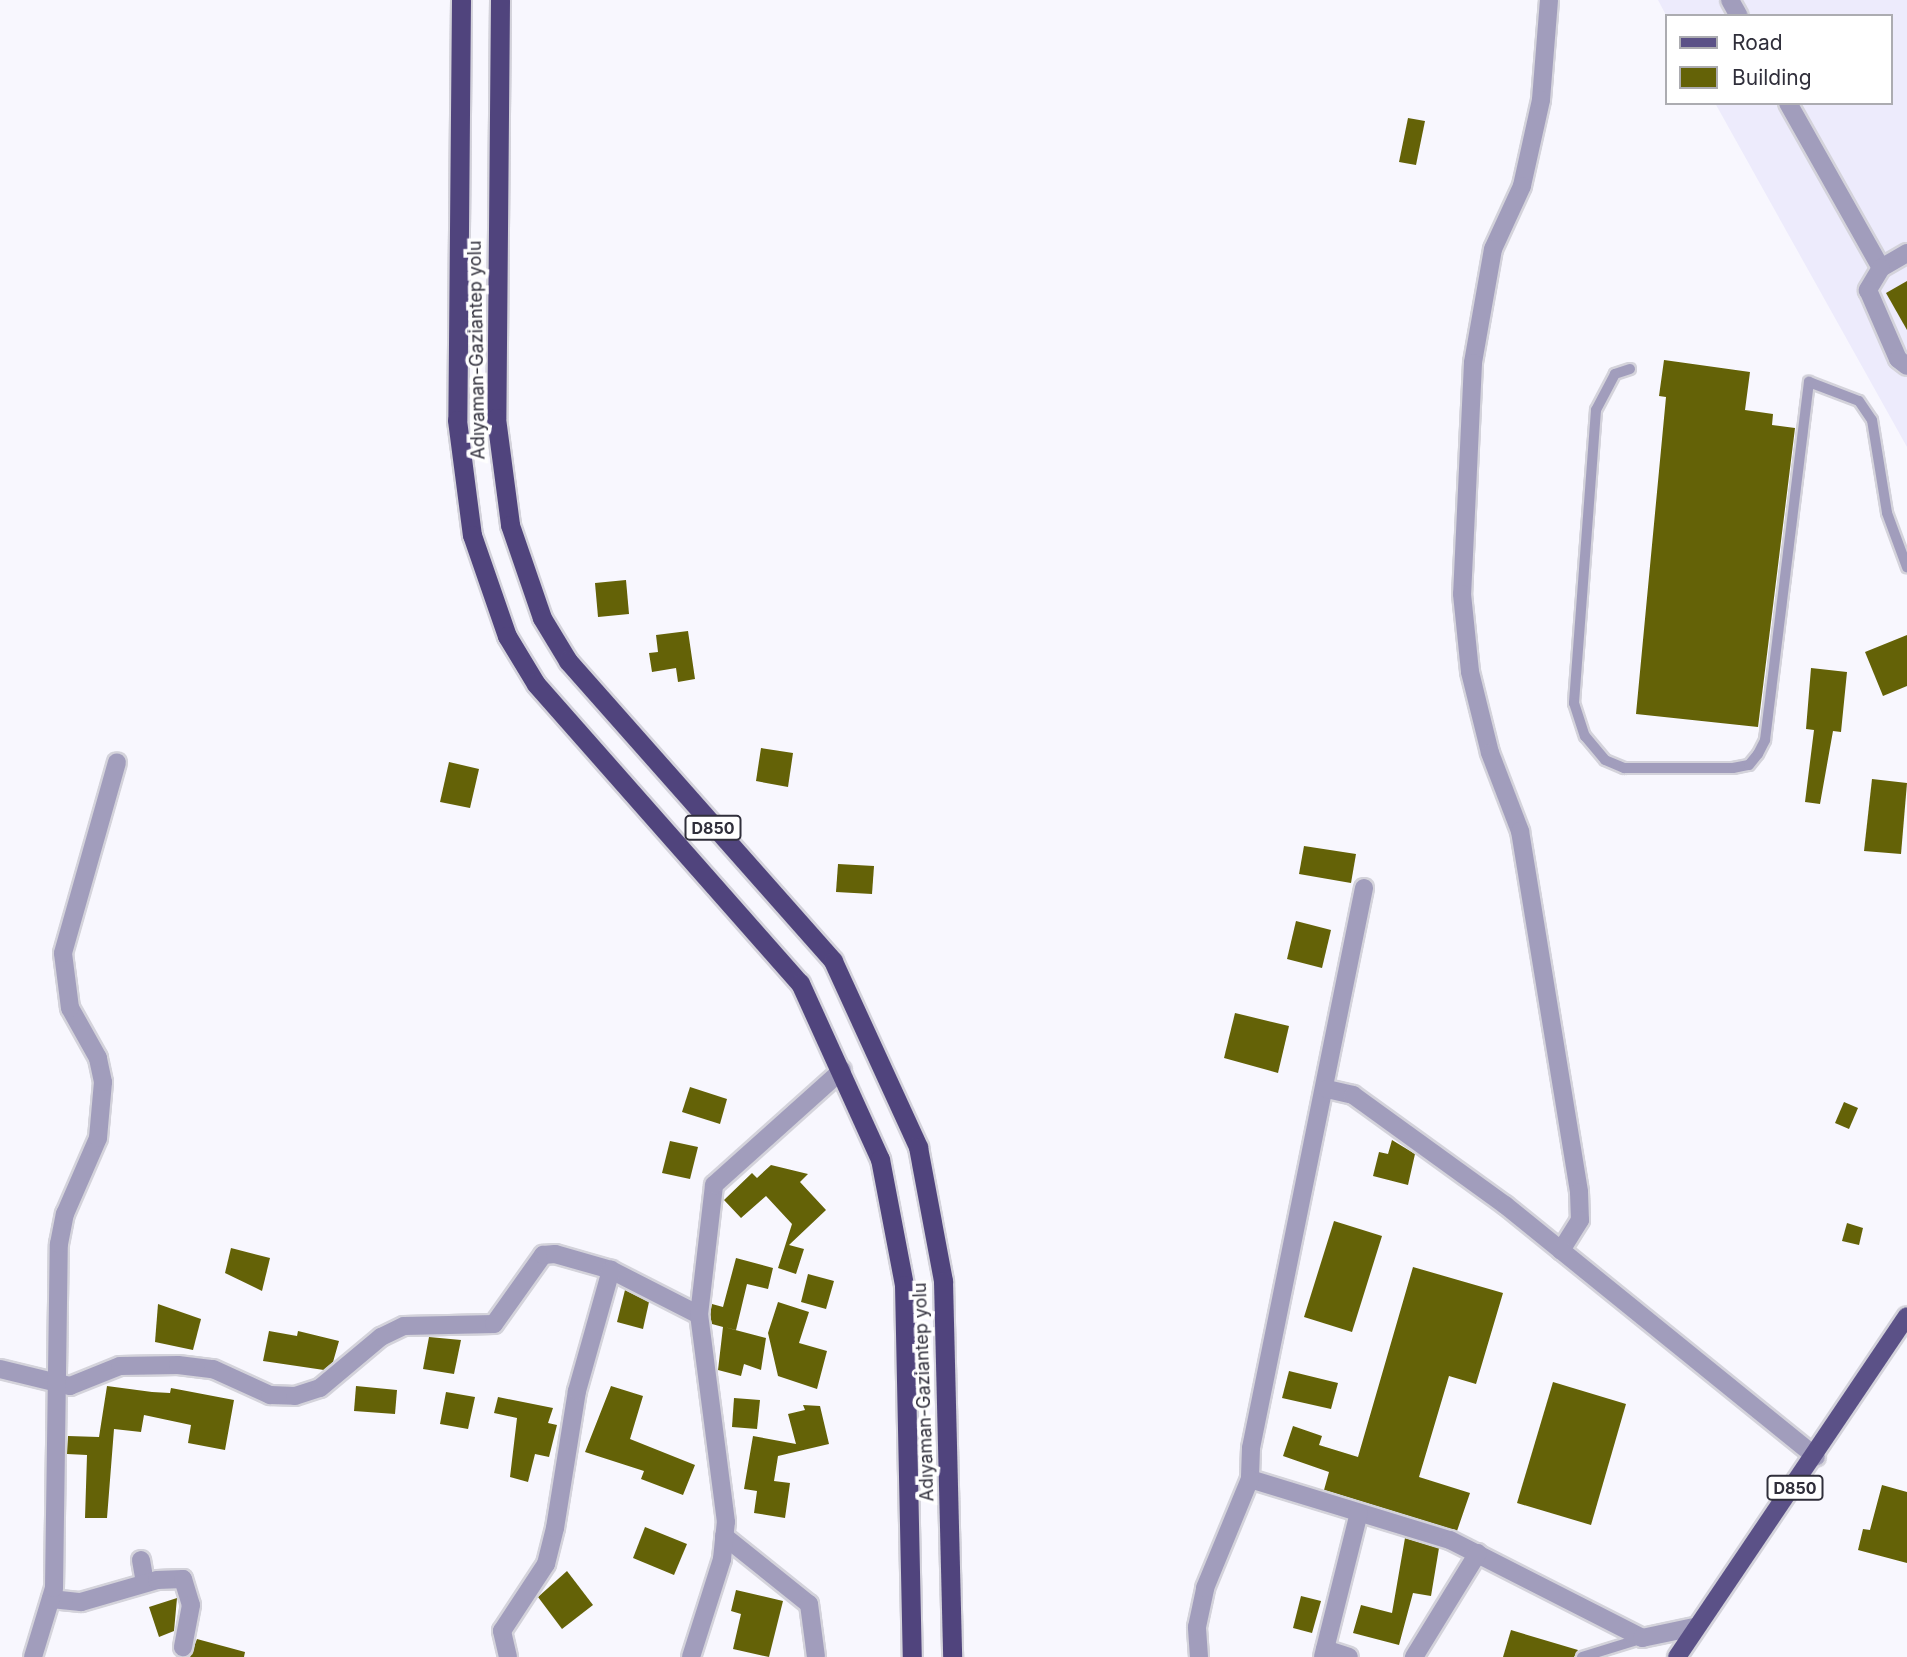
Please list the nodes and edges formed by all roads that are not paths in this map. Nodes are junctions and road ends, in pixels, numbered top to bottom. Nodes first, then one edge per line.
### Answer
1 (461, 0) edge
2 (500, 0) edge
3 (1549, 0) edge
4 (1789, 105) edge
5 (1907, 253) edge
6 (1881, 268) junction
7 (1907, 366) edge
8 (1630, 369) dead end
9 (1907, 567) edge
10 (117, 762) dead end
11 (1364, 888) dead end
12 (842, 1070) junction
13 (1327, 1090) junction
14 (1561, 1250) junction
15 (611, 1270) junction
16 (699, 1315) junction
17 (1907, 1315) edge
18 (0, 1369) edge
19 (55, 1383) junction
20 (1816, 1457) junction
21 (1250, 1479) junction
22 (1359, 1514) junction
23 (724, 1536) junction
24 (1478, 1553) junction
25 (141, 1560) dead end
26 (145, 1583) junction
27 (51, 1599) junction
28 (1694, 1627) junction
29 (1642, 1638) junction
30 (183, 1647) dead end
31 (1324, 1653) edge
32 (33, 1657) edge
33 (508, 1657) edge
34 (691, 1657) edge
35 (816, 1657) edge
36 (912, 1657) edge
37 (952, 1657) edge
38 (1199, 1657) edge
39 (1349, 1657) edge
40 (1414, 1657) edge
41 (1582, 1657) edge
42 (1677, 1657) edge

1 - 12 highway, Adıyaman-Gaziantep yolu / D850
2 - 37 highway, Adıyaman-Gaziantep yolu / D850
3 - 14 street
4 - 6 street
5 - 6 street
6 - 7 street
8 - 9 lane
10 - 19 street
11 - 13 street
12 - 16 street
12 - 36 highway, Adıyaman-Gaziantep yolu / D850
13 - 14 street
13 - 21 street
14 - 20 street
15 - 16 street
15 - 19 street
15 - 33 street
16 - 23 street
17 - 20 main road, D850
18 - 19 street
19 - 27 street
20 - 28 main road, D850
21 - 22 street
21 - 38 street
22 - 24 street
22 - 31 street
23 - 34 street
23 - 35 street
24 - 29 street
24 - 40 street
25 - 26 street
26 - 27 street
26 - 30 street
27 - 32 street
28 - 29 street
28 - 42 main road, D850
29 - 41 lane
31 - 39 street

